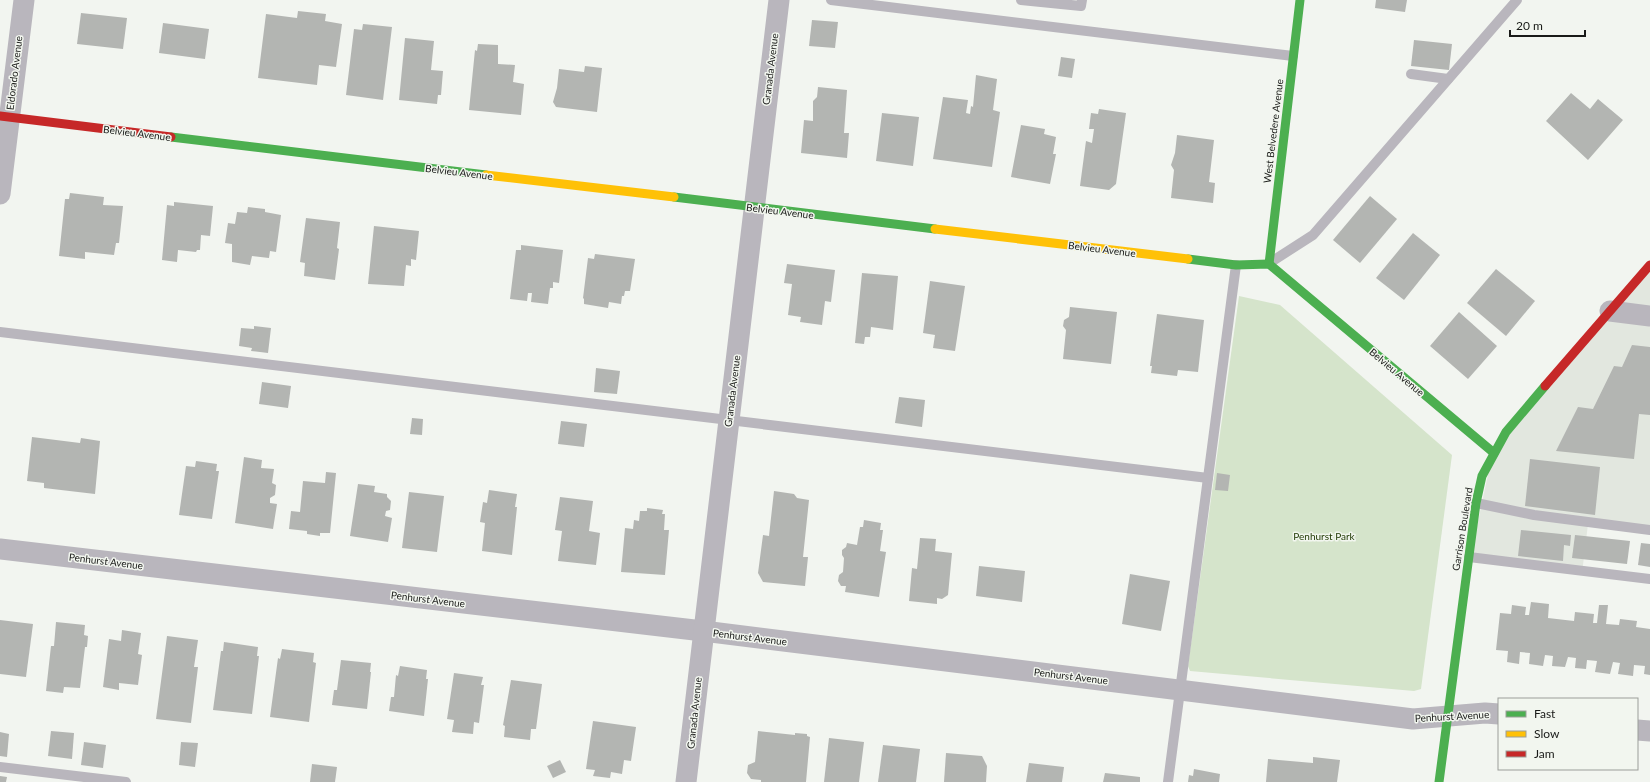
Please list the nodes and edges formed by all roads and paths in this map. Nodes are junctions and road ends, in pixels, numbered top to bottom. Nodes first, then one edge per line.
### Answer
1 (24, 0) edge
2 (778, 0) edge
3 (831, 0) edge
4 (1021, 0) edge
5 (1082, 0) edge
6 (1300, 0) edge
7 (1517, 0) edge
8 (1293, 56) junction
9 (1411, 74) dead end
10 (1448, 80) junction
11 (4, 117) edge
12 (0, 194) edge
13 (753, 207) junction
14 (1236, 264) junction
15 (1269, 264) junction
16 (1650, 265) edge
17 (1610, 311) junction
18 (1650, 316) edge
19 (0, 332) edge
20 (729, 421) junction
21 (1494, 454) junction
22 (1208, 478) junction
23 (1476, 503) junction
24 (1650, 530) edge
25 (0, 549) edge
26 (1469, 557) junction
27 (1650, 579) edge
28 (703, 631) junction
29 (1180, 690) junction
30 (1498, 714) edge
31 (1447, 715) junction
32 (1638, 730) edge
33 (1650, 731) edge
34 (0, 767) edge
35 (126, 782) edge
36 (686, 782) edge
37 (1168, 782) edge
38 (1439, 782) edge

1 - 11 street, Eldorado Avenue
2 - 13 street, Granada Avenue
3 - 8 lane
4 - 5 lane
6 - 8 street, West Belvedere Avenue
7 - 10 lane
8 - 15 street, West Belvedere Avenue
9 - 10 lane
10 - 15 lane
11 - 12 street, Eldorado Avenue
11 - 13 street, Belvieu Avenue
13 - 14 street, Belvieu Avenue
13 - 20 street, Granada Avenue
14 - 15 street, Belvieu Avenue
14 - 22 lane
15 - 21 street, Belvieu Avenue
16 - 17 street, Garrison Boulevard
17 - 18 street
17 - 21 street, Garrison Boulevard
19 - 20 lane
20 - 22 lane
20 - 28 street, Granada Avenue
21 - 23 street, Garrison Boulevard
22 - 29 lane
23 - 24 lane
23 - 26 street, Garrison Boulevard
25 - 28 street, Penhurst Avenue
26 - 27 lane
26 - 31 street, Garrison Boulevard
28 - 29 street, Penhurst Avenue
28 - 36 street, Granada Avenue
29 - 31 street, Penhurst Avenue
29 - 37 lane
30 - 31 street, Penhurst Avenue
31 - 38 street, Garrison Boulevard
32 - 33 street
34 - 35 lane

